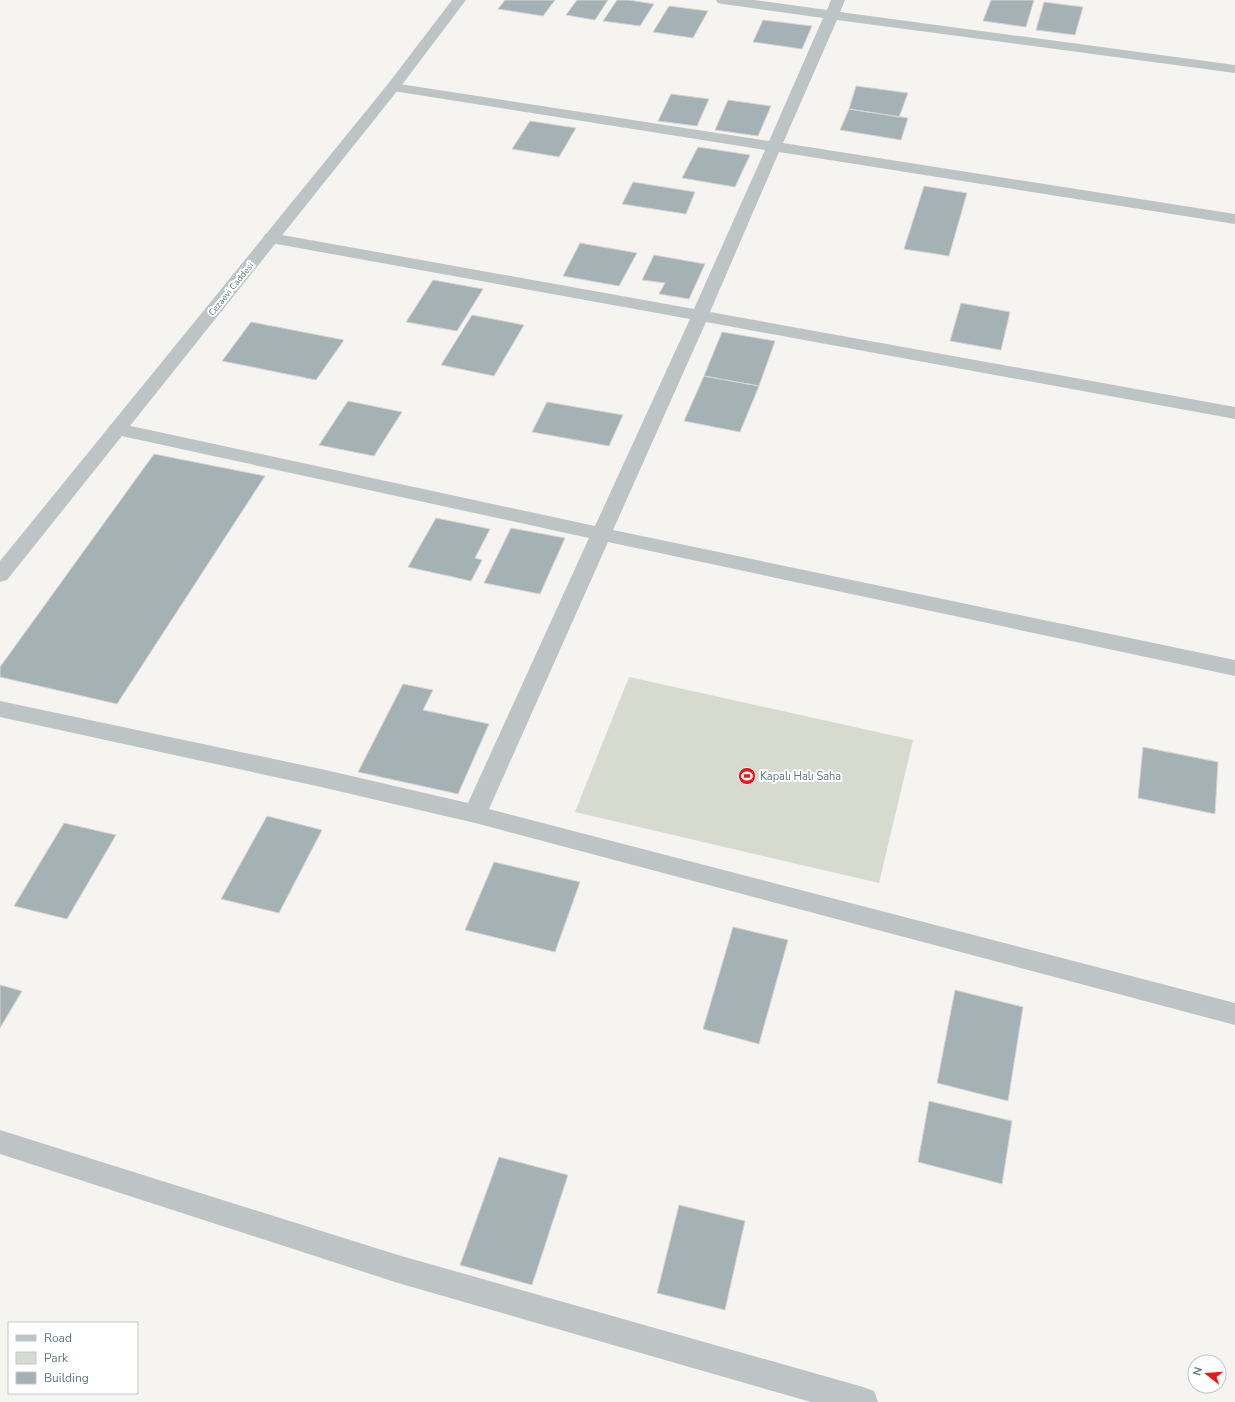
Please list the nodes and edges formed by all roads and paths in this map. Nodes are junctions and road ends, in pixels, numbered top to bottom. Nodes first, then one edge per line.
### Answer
1 (459, 0) edge
2 (723, 0) edge
3 (834, 7) edge
4 (1235, 69) edge
5 (393, 87) junction
6 (774, 148) junction
7 (1235, 219) edge
8 (271, 238) junction
9 (700, 316) junction
10 (1235, 413) edge
11 (118, 430) junction
12 (601, 534) junction
13 (0, 575) edge
14 (1235, 668) edge
15 (0, 709) edge
16 (475, 814) junction
17 (1235, 1014) edge
18 (0, 1142) edge
19 (863, 1402) edge

1 - 5 street, Cezaevi Caddesi
2 - 3 street
3 - 4 street
3 - 6 street
5 - 6 street
5 - 8 street, Cezaevi Caddesi
6 - 7 street
6 - 9 street
8 - 9 street
8 - 11 street, Cezaevi Caddesi
9 - 10 street
9 - 12 street
11 - 12 street
11 - 13 street, Cezaevi Caddesi
12 - 14 street
12 - 16 street
15 - 16 street
16 - 17 street
18 - 19 street

